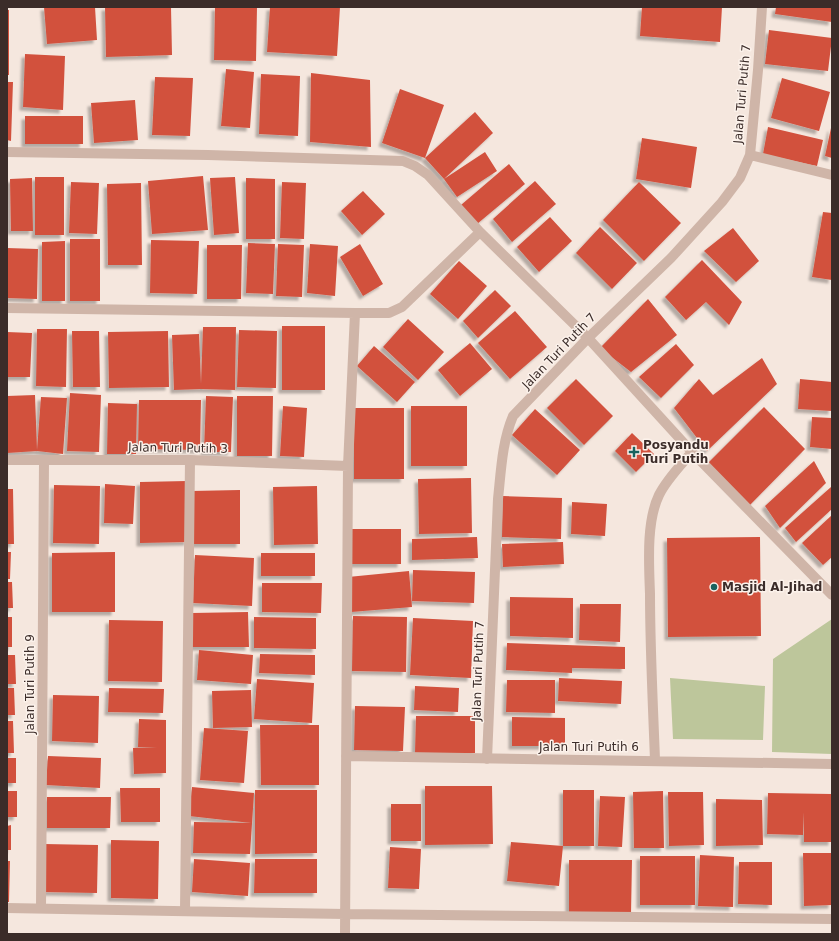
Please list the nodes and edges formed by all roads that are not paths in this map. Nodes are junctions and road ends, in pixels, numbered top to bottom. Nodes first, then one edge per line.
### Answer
1 (762, 7) edge
2 (7, 152) edge
3 (750, 155) junction
4 (832, 175) edge
5 (480, 232) junction
6 (7, 308) edge
7 (355, 313) junction
8 (588, 338) junction
9 (692, 452) junction
10 (7, 460) edge
11 (190, 460) junction
12 (44, 461) junction
13 (348, 466) junction
14 (832, 595) edge
15 (346, 756) junction
16 (487, 759) junction
17 (655, 760) junction
18 (832, 764) edge
19 (7, 908) edge
20 (41, 908) junction
21 (185, 911) junction
22 (345, 914) junction
23 (832, 919) edge
24 (345, 934) edge

1 - 3 street, Jalan Turi Putih 7
2 - 5 street
3 - 4 street
3 - 8 street, Jalan Turi Putih 7
5 - 7 street
5 - 8 street
6 - 7 street
7 - 13 street
8 - 9 street
8 - 16 street, Jalan Turi Putih 7
9 - 14 street
9 - 17 street
10 - 12 street, Jalan Turi Putih 3
11 - 12 street, Jalan Turi Putih 3
11 - 13 street, Jalan Turi Putih 3
11 - 21 street
12 - 20 street, Jalan Turi Putih 9
13 - 15 street
15 - 16 street, Jalan Turi Putih 6
15 - 22 street
16 - 17 street, Jalan Turi Putih 6
17 - 18 street, Jalan Turi Putih 6
19 - 20 street
20 - 21 street
21 - 22 street
22 - 23 street
22 - 24 street

